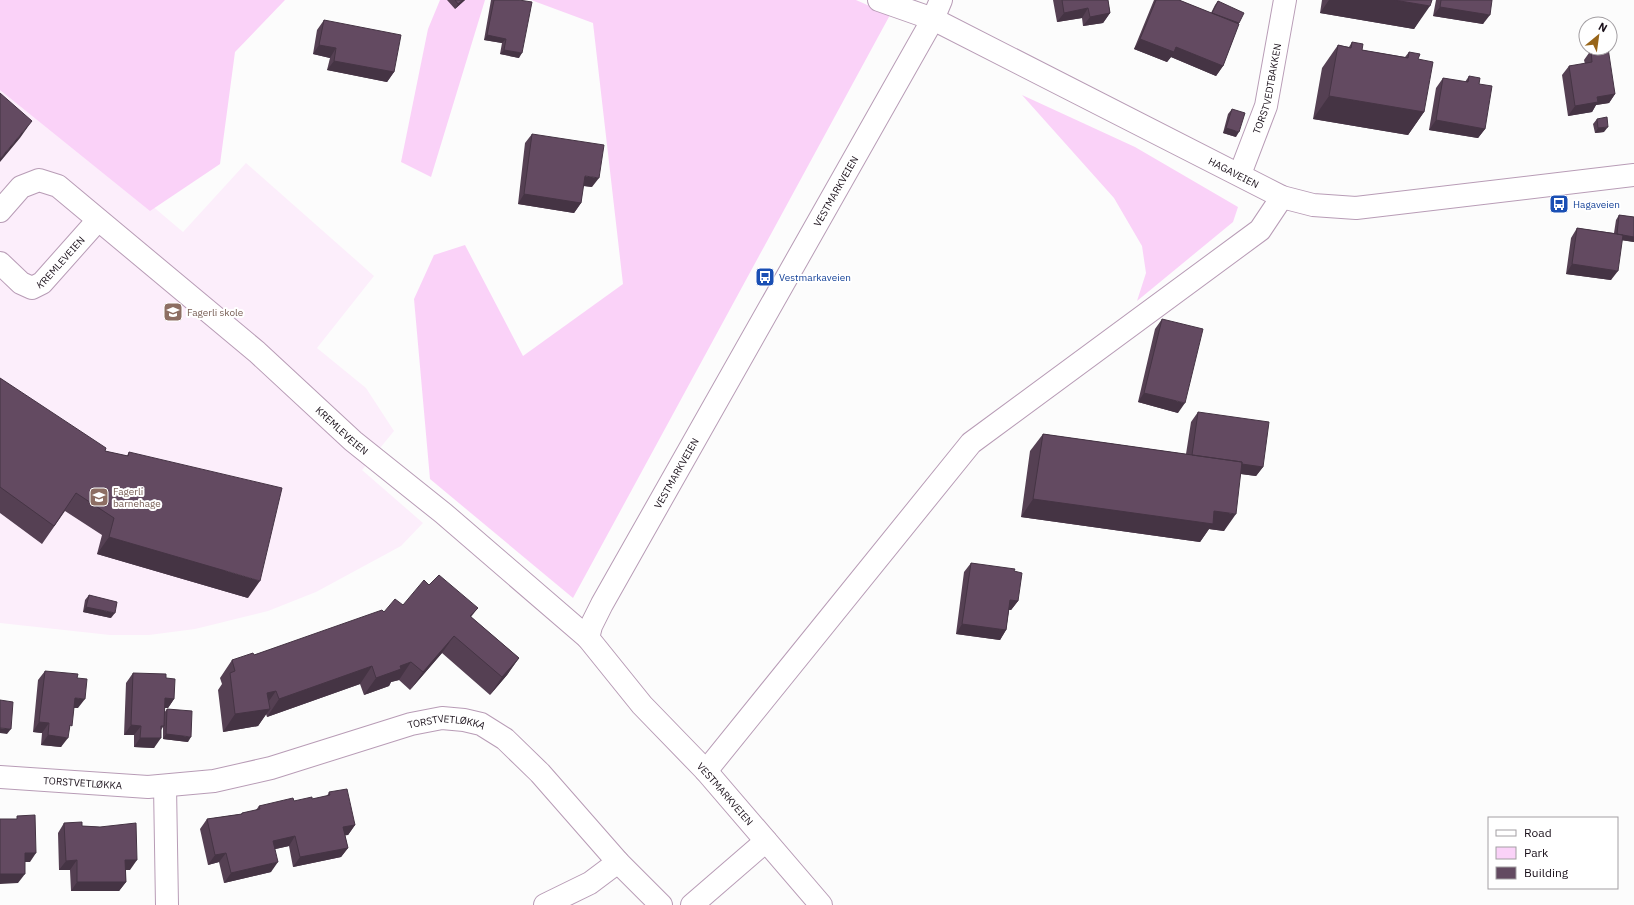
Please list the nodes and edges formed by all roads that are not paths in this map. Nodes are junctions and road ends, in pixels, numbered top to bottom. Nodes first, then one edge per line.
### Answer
1 (880, 0) edge
2 (1285, 0) edge
3 (937, 9) edge
4 (1240, 174) junction
5 (1634, 175) edge
6 (1282, 197) junction
7 (0, 211) edge
8 (98, 220) junction
9 (0, 263) edge
10 (588, 638) junction
11 (706, 771) junction
12 (0, 777) edge
13 (165, 786) junction
14 (766, 841) junction
15 (618, 862) junction
16 (167, 905) edge
17 (545, 905) edge
18 (660, 905) edge
19 (692, 905) edge
20 (821, 905) edge

1 - 3 street, HAGAVEIEN
2 - 4 street, TORSTVEDTBAKKEN
3 - 4 street, HAGAVEIEN
3 - 10 street, VESTMARKVEIEN
4 - 6 street, HAGAVEIEN
5 - 6 street, HAGAVEIEN
6 - 11 street
7 - 8 street, KREMLEVEIEN
8 - 9 street, KREMLEVEIEN
8 - 10 street, KREMLEVEIEN
10 - 11 street, VESTMARKVEIEN
11 - 14 street, VESTMARKVEIEN
12 - 13 street, TORSTVETLØKKA
13 - 15 street, TORSTVETLØKKA
13 - 16 street
14 - 19 street
14 - 20 street, VESTMARKVEIEN
15 - 17 street
15 - 18 street, TORSTVETLØKKA

